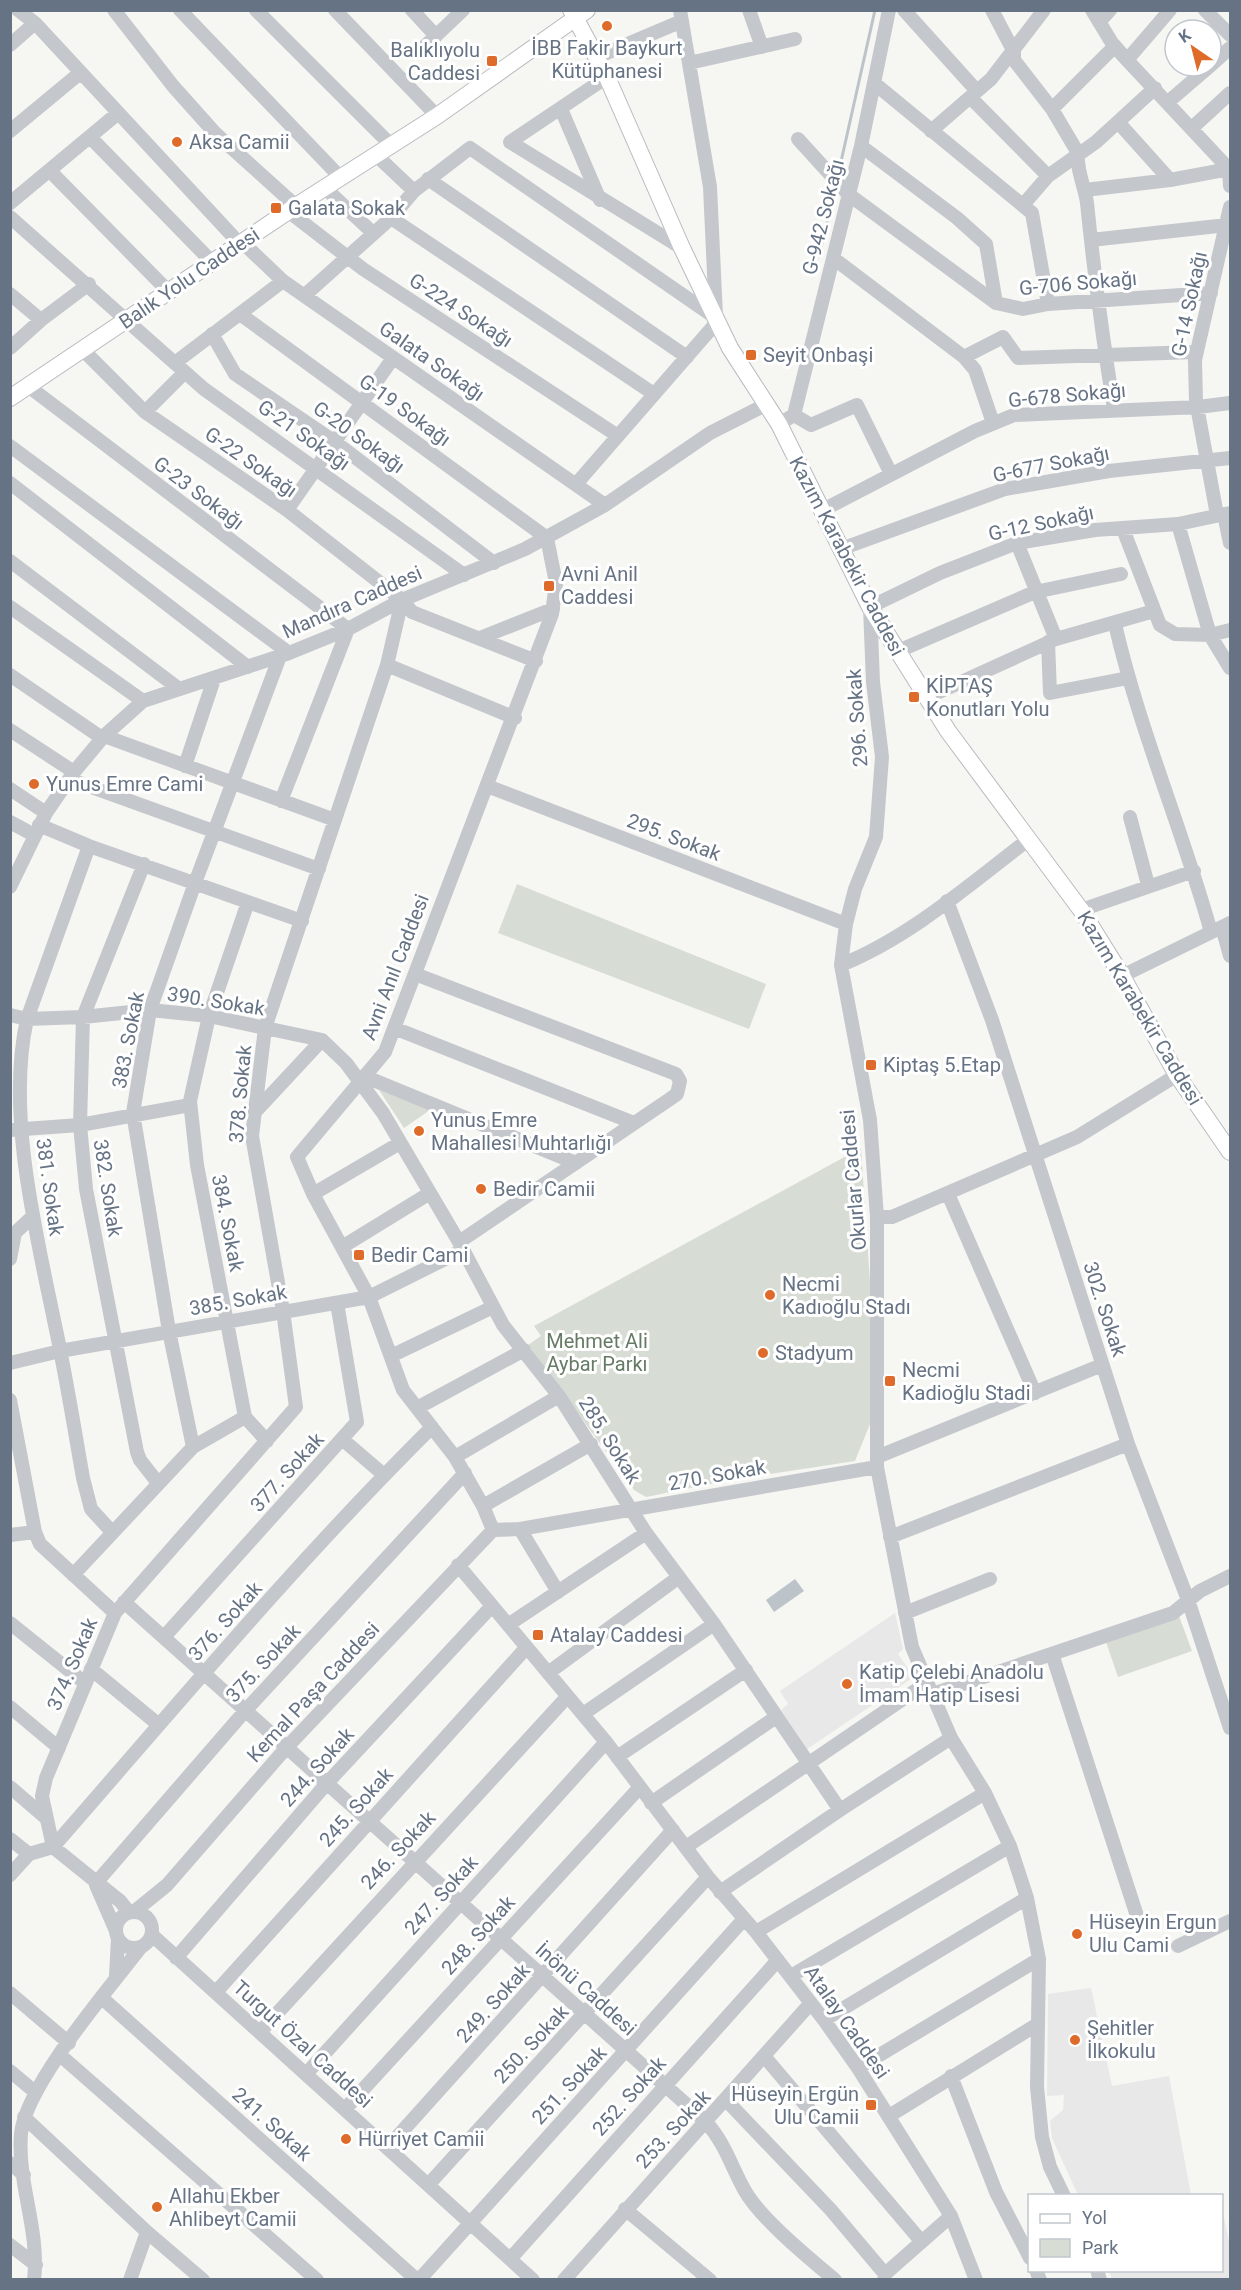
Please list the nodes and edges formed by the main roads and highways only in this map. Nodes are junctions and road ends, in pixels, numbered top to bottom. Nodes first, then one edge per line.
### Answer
1 (578, 13) edge
2 (16, 392) edge
3 (1230, 1152) edge

1 - 2 main road, Balık Yolu Caddesi
1 - 3 main road, Kazım Karabekir Caddesi

